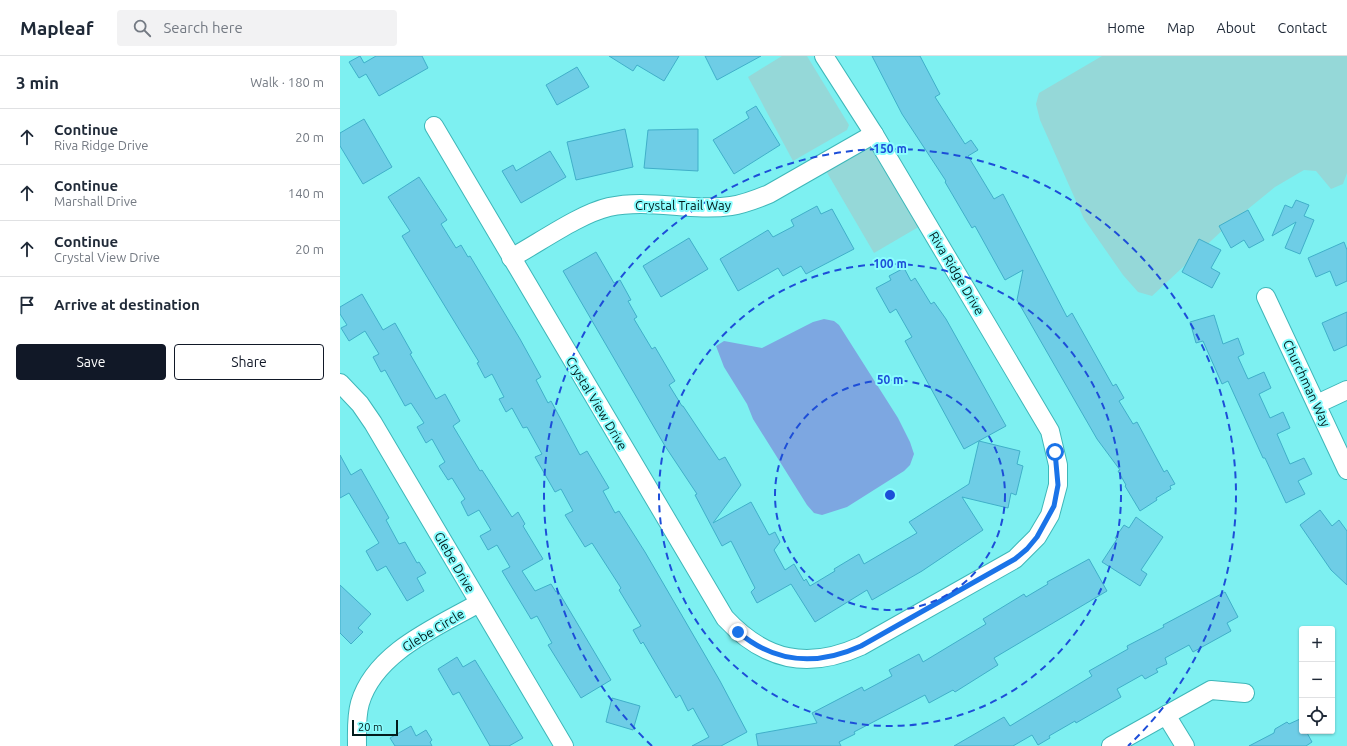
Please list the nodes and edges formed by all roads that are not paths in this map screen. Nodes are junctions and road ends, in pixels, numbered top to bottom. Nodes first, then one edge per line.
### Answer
1 (824, 56) edge
2 (434, 126) dead end
3 (874, 134) junction
4 (511, 258) junction
5 (1266, 297) dead end
6 (340, 383) edge
7 (1347, 390) edge
8 (1317, 404) junction
9 (1347, 470) edge
10 (479, 603) junction
11 (784, 656) joint
12 (1245, 693) dead end
13 (1166, 715) junction
14 (357, 746) edge
15 (564, 746) edge
16 (1111, 746) edge
17 (1184, 746) edge

1 - 3 street, Riva Ridge Drive
2 - 4 street, Crystal View Drive
3 - 4 street, Crystal Trail Way
3 - 11 street, Riva Ridge Drive
4 - 11 street, Crystal View Drive
5 - 8 street, Churchman Way
6 - 10 street, Glebe Drive
7 - 8 street
8 - 9 street, Churchman Way
10 - 14 street, Glebe Circle
10 - 15 street, Glebe Drive
12 - 13 street
13 - 16 street
13 - 17 street

